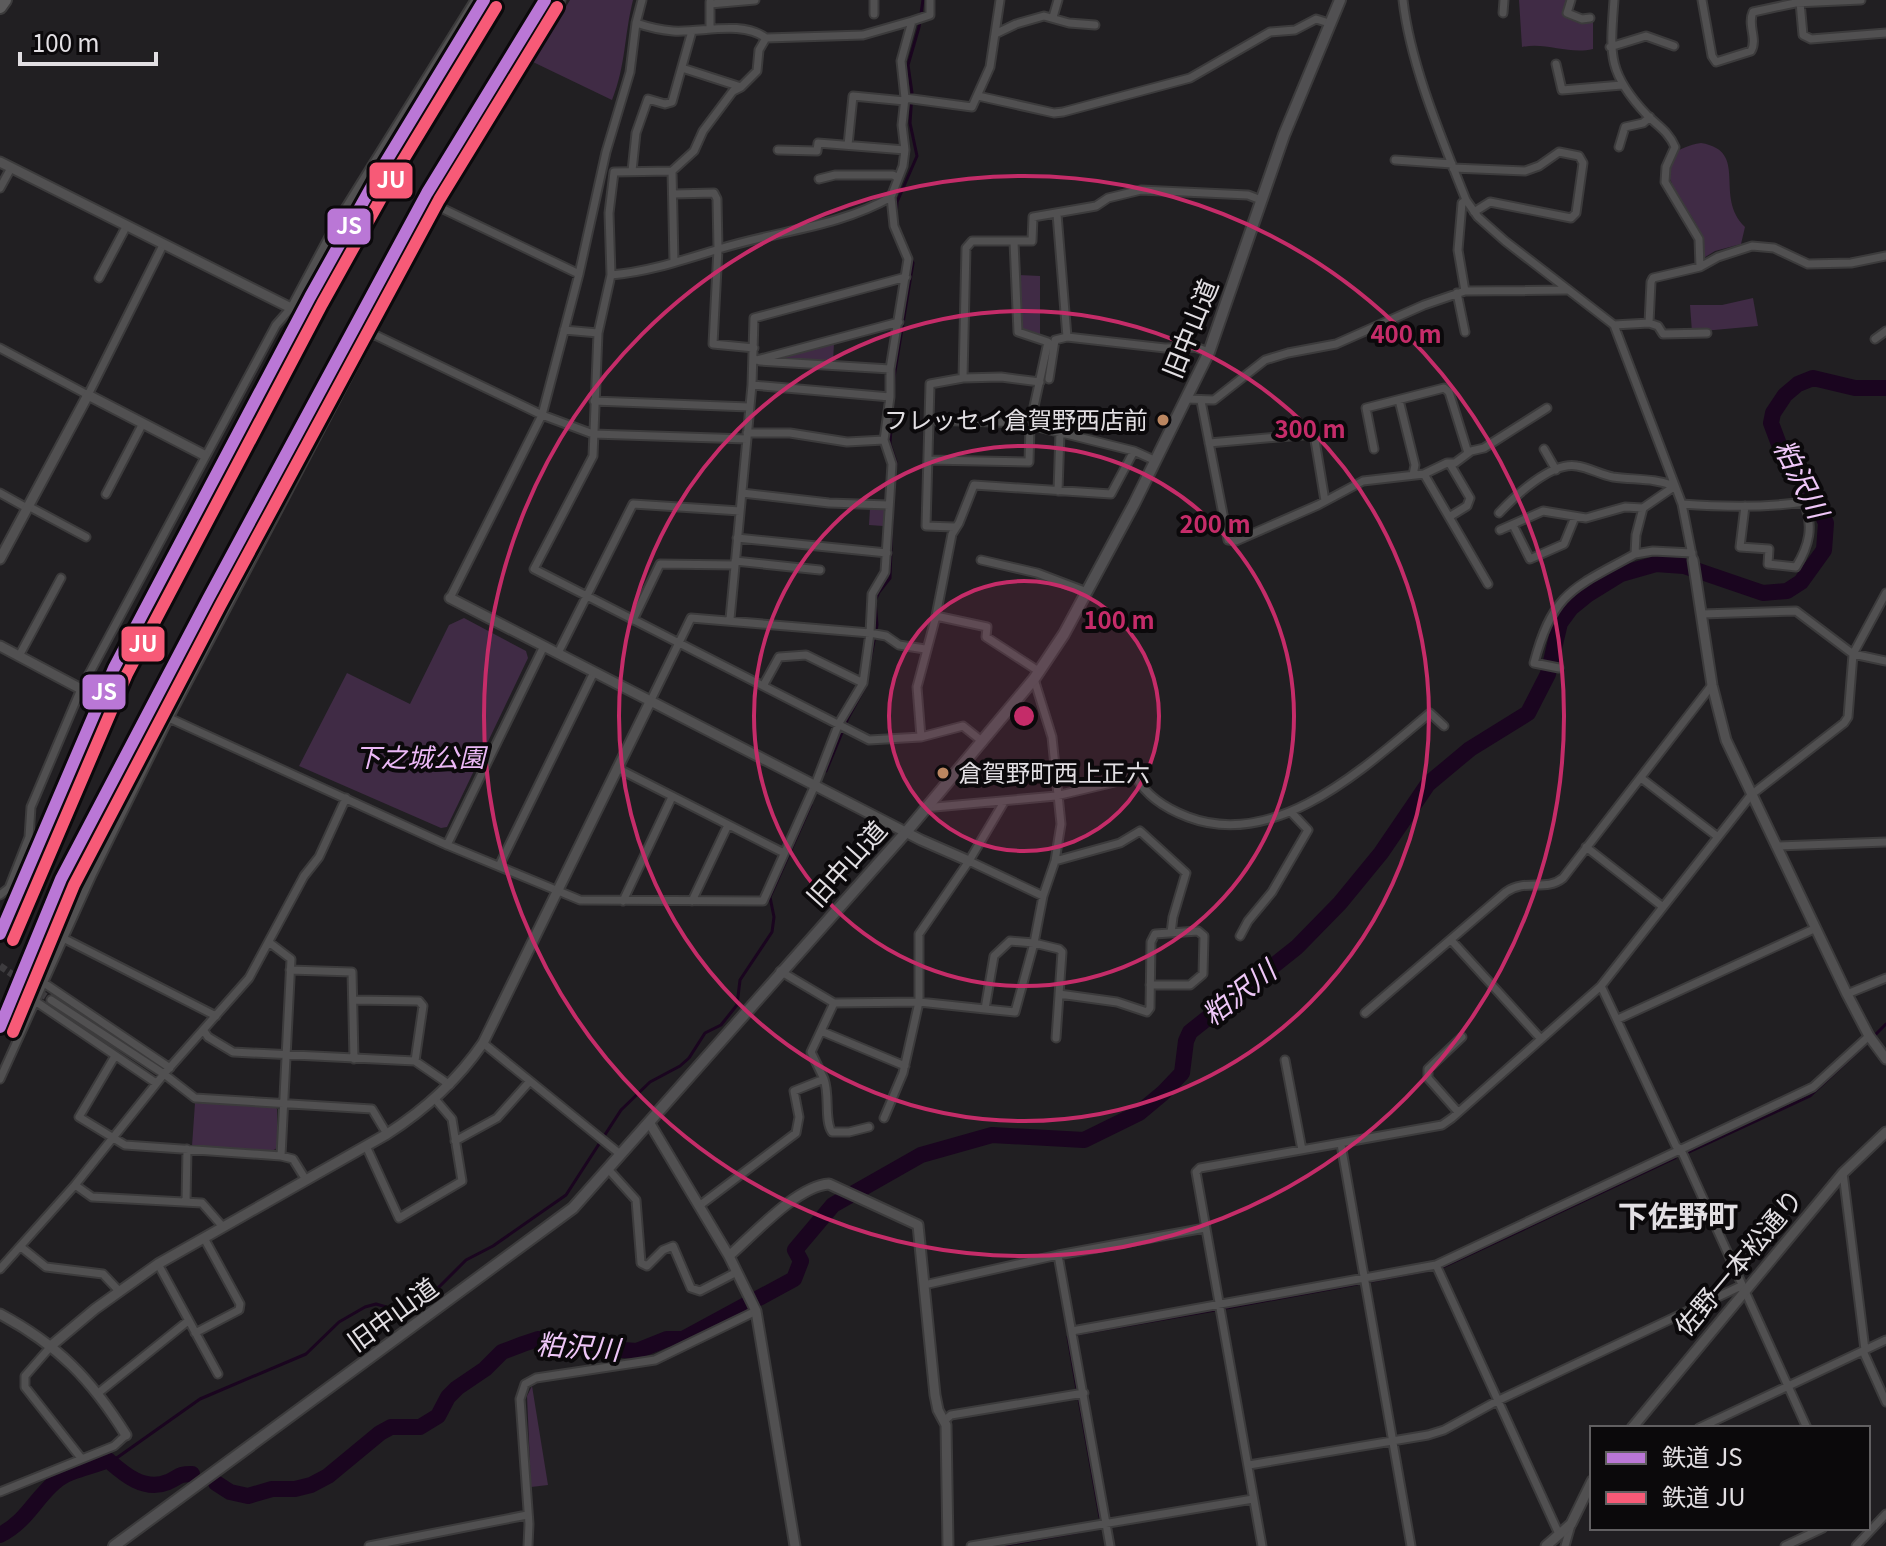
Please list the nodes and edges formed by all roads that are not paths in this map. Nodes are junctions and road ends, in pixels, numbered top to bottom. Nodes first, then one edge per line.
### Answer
1 (5, 0) edge
2 (475, 0) edge
3 (561, 0) edge
4 (642, 0) edge
5 (755, 0) edge
6 (874, 0) edge
7 (930, 0) edge
8 (1000, 0) edge
9 (1058, 0) edge
10 (1340, 0) edge
11 (1403, 0) edge
12 (1504, 0) edge
13 (1571, 0) edge
14 (1614, 0) edge
15 (1702, 0) edge
16 (1861, 0) edge
17 (710, 2) edge
18 (1800, 2) edge
19 (0, 7) edge
20 (1503, 13) dead end
21 (874, 14) dead end
22 (1053, 17) junction
23 (1590, 18) dead end
24 (914, 20) junction
25 (636, 23) junction
26 (1329, 23) junction
27 (1095, 25) dead end
28 (710, 28) junction
29 (692, 31) junction
30 (1886, 33) edge
31 (995, 34) junction
32 (766, 38) junction
33 (1674, 46) dead end
34 (1610, 47) junction
35 (1556, 64) dead end
36 (682, 68) junction
37 (1622, 85) junction
38 (741, 87) junction
39 (978, 96) junction
40 (905, 99) junction
41 (1650, 117) junction
42 (848, 145) junction
43 (1619, 147) dead end
44 (778, 150) dead end
45 (905, 150) junction
46 (1395, 160) dead end
47 (0, 162) edge
48 (1452, 166) junction
49 (11, 168) junction
50 (632, 171) junction
51 (672, 171) junction
52 (898, 178) junction
53 (819, 179) dead end
54 (0, 188) edge
55 (674, 194) junction
56 (891, 197) junction
57 (1261, 200) junction
58 (1466, 200) junction
59 (435, 205) junction
60 (1474, 212) junction
61 (1057, 214) junction
62 (126, 227) junction
63 (1014, 242) junction
64 (163, 245) junction
65 (718, 249) junction
66 (1886, 256) edge
67 (674, 262) junction
68 (1700, 267) junction
69 (579, 274) junction
70 (611, 275) junction
71 (906, 277) junction
72 (99, 278) dead end
73 (1567, 290) junction
74 (1461, 292) junction
75 (291, 308) junction
76 (899, 322) junction
77 (1649, 323) junction
78 (1614, 325) junction
79 (564, 330) junction
80 (1886, 331) edge
81 (1465, 332) dead end
82 (371, 333) junction
83 (598, 333) junction
84 (1707, 333) dead end
85 (1067, 337) junction
86 (1875, 339) dead end
87 (0, 348) edge
88 (754, 348) junction
89 (1209, 352) junction
90 (753, 361) junction
91 (890, 369) junction
92 (963, 378) junction
93 (1049, 379) dead end
94 (1040, 382) junction
95 (752, 385) junction
96 (88, 395) junction
97 (890, 397) junction
98 (1187, 399) junction
99 (1399, 400) junction
100 (594, 401) junction
101 (1201, 401) junction
102 (749, 407) junction
103 (1547, 408) dead end
104 (542, 415) junction
105 (929, 420) junction
106 (143, 423) junction
107 (1030, 424) junction
108 (1060, 432) junction
109 (593, 434) junction
110 (747, 436) junction
111 (884, 440) junction
112 (1209, 443) junction
113 (1374, 449) dead end
114 (1544, 449) dead end
115 (1134, 451) junction
116 (1468, 453) junction
117 (204, 455) junction
118 (928, 460) junction
119 (1156, 461) junction
120 (1450, 464) junction
121 (1556, 470) junction
122 (1424, 474) junction
123 (1413, 475) junction
124 (1675, 486) junction
125 (1058, 491) junction
126 (0, 493) edge
127 (742, 493) junction
128 (106, 494) dead end
129 (1325, 501) junction
130 (1682, 504) junction
131 (889, 505) junction
132 (1745, 506) junction
133 (27, 507) junction
134 (1643, 508) junction
135 (740, 511) junction
136 (1499, 513) dead end
137 (1449, 517) junction
138 (1575, 517) junction
139 (1513, 525) junction
140 (954, 527) junction
141 (1500, 530) dead end
142 (86, 537) dead end
143 (737, 538) junction
144 (887, 553) junction
145 (1635, 554) junction
146 (1693, 557) junction
147 (0, 559) edge
148 (981, 560) dead end
149 (735, 563) junction
150 (820, 570) dead end
151 (61, 578) dead end
152 (1488, 584) dead end
153 (1087, 592) junction
154 (1886, 593) edge
155 (586, 596) junction
156 (450, 598) joint
157 (1702, 614) junction
158 (936, 616) junction
159 (730, 619) junction
160 (633, 620) junction
161 (870, 633) junction
162 (679, 642) junction
163 (0, 646) edge
164 (544, 646) junction
165 (925, 649) junction
166 (558, 653) junction
167 (1853, 654) junction
168 (19, 656) junction
169 (1886, 661) edge
170 (1559, 668) dead end
171 (594, 672) junction
172 (1037, 675) junction
173 (863, 683) junction
174 (1712, 685) junction
175 (763, 686) junction
176 (81, 689) junction
177 (650, 702) junction
178 (169, 718) junction
179 (839, 723) junction
180 (1444, 726) dead end
181 (921, 737) junction
182 (983, 742) junction
183 (617, 768) junction
184 (1641, 778) junction
185 (815, 785) junction
186 (1751, 795) junction
187 (1056, 796) junction
188 (672, 797) junction
189 (346, 798) junction
190 (1004, 802) junction
191 (924, 809) junction
192 (1291, 812) junction
193 (728, 825) junction
194 (907, 831) junction
195 (1718, 837) junction
196 (1886, 842) edge
197 (447, 845) junction
198 (1776, 846) junction
199 (1586, 847) junction
200 (784, 853) junction
201 (969, 861) junction
202 (1055, 861) junction
203 (499, 866) junction
204 (558, 892) junction
205 (0, 895) edge
206 (1043, 896) junction
207 (623, 901) junction
208 (692, 901) junction
209 (1663, 907) junction
210 (1816, 928) junction
211 (1171, 933) junction
212 (1240, 936) dead end
213 (63, 938) junction
214 (1451, 940) junction
215 (270, 943) junction
216 (1034, 943) junction
217 (290, 970) junction
218 (780, 971) junction
219 (1886, 978) edge
220 (44, 983) junction
221 (1150, 985) junction
222 (1601, 986) junction
223 (1059, 994) junction
224 (1847, 994) junction
225 (51, 1000) tunnel mouth
226 (353, 1000) junction
227 (35, 1001) junction
228 (919, 1002) junction
229 (834, 1003) junction
230 (985, 1009) junction
231 (1365, 1013) dead end
232 (216, 1016) junction
233 (1618, 1019) junction
234 (204, 1031) junction
235 (821, 1031) junction
236 (1869, 1036) junction
237 (1462, 1037) dead end
238 (1056, 1038) dead end
239 (1541, 1039) junction
240 (483, 1043) junction
241 (286, 1055) junction
242 (115, 1056) junction
243 (354, 1059) junction
244 (1886, 1059) edge
245 (1285, 1060) dead end
246 (415, 1061) junction
247 (905, 1066) junction
248 (167, 1071) junction
249 (0, 1079) edge
250 (824, 1079) junction
251 (530, 1081) junction
252 (156, 1083) junction
253 (450, 1085) junction
254 (435, 1099) junction
255 (283, 1103) junction
256 (1458, 1112) junction
257 (884, 1118) dead end
258 (649, 1122) junction
259 (869, 1127) dead end
260 (1886, 1132) edge
261 (387, 1134) junction
262 (112, 1138) junction
263 (455, 1141) junction
264 (1341, 1144) junction
265 (366, 1146) junction
266 (187, 1149) junction
267 (1302, 1150) junction
268 (1681, 1150) junction
269 (620, 1154) junction
270 (281, 1156) junction
271 (608, 1169) junction
272 (1843, 1173) junction
273 (306, 1180) junction
274 (75, 1185) junction
275 (186, 1202) junction
276 (699, 1206) junction
277 (223, 1227) junction
278 (1205, 1228) junction
279 (204, 1238) junction
280 (21, 1247) junction
281 (1058, 1255) junction
282 (729, 1256) junction
283 (158, 1264) junction
284 (1436, 1265) junction
285 (0, 1269) edge
286 (737, 1272) junction
287 (1364, 1278) junction
288 (924, 1285) junction
289 (1742, 1288) junction
290 (119, 1291) junction
291 (1219, 1304) junction
292 (755, 1308) junction
293 (1, 1317) edge
294 (188, 1321) junction
295 (1072, 1331) junction
296 (195, 1333) junction
297 (1886, 1340) edge
298 (52, 1345) junction
299 (1864, 1351) junction
300 (218, 1374) dead end
301 (1788, 1387) junction
302 (1084, 1393) junction
303 (97, 1394) junction
304 (1497, 1401) junction
305 (1886, 1402) edge
306 (944, 1421) junction
307 (1634, 1426) edge
308 (1703, 1426) edge
309 (1806, 1426) edge
310 (126, 1435) joint
311 (1394, 1441) junction
312 (81, 1458) junction
313 (1249, 1465) junction
314 (1590, 1485) edge
315 (0, 1492) edge
316 (1253, 1499) junction
317 (1886, 1514) edge
318 (527, 1515) junction
319 (1106, 1522) junction
320 (1870, 1527) edge
321 (1819, 1530) edge
322 (1563, 1540) edge
323 (114, 1546) edge
324 (369, 1546) edge
325 (528, 1546) edge
326 (795, 1546) edge
327 (948, 1546) edge
328 (971, 1546) edge
329 (1110, 1546) edge
330 (1262, 1546) edge
331 (1411, 1546) edge
332 (1546, 1546) edge
333 (1575, 1546) edge
334 (1785, 1546) edge

1 - 19 highway
2 - 75 street
3 - 59 street
4 - 25 street
5 - 17 street
6 - 21 street
7 - 24 street
8 - 31 street
9 - 22 street
10 - 26 main road, 旧中山道
11 - 48 street
12 - 20 street
13 - 23 street
14 - 34 street
15 - 18 street
16 - 18 street
17 - 28 street
18 - 30 street
22 - 27 street
22 - 31 street
24 - 32 street
24 - 40 street
25 - 29 street
25 - 69 street
26 - 39 street
26 - 57 main road, 旧中山道
28 - 29 street
28 - 32 street
29 - 36 street
31 - 39 street
32 - 38 street
33 - 34 street
34 - 37 street
35 - 37 street
36 - 38 street
36 - 50 street
37 - 41 street
38 - 51 street
39 - 40 street
40 - 42 street
40 - 45 street
41 - 43 street
41 - 68 street
42 - 44 street
42 - 45 street
45 - 52 street
46 - 48 street
47 - 49 street
48 - 58 street
48 - 60 street
49 - 54 street
49 - 62 street
50 - 51 street
50 - 70 street
51 - 55 street
52 - 53 street
52 - 56 street
55 - 65 street
55 - 67 street
56 - 65 street
56 - 71 street
57 - 61 street
57 - 89 main road, 旧中山道
58 - 60 street
58 - 74 street
59 - 69 street
59 - 82 street
60 - 73 street
61 - 63 street
61 - 85 street
62 - 64 street
62 - 72 street
63 - 92 street
63 - 94 street
64 - 75 street
64 - 96 street
65 - 67 street
65 - 88 street
66 - 68 street
67 - 70 street
68 - 77 street
69 - 79 street
70 - 83 street
71 - 76 street
71 - 88 street
73 - 74 street
73 - 78 street
74 - 81 street
74 - 101 street
75 - 117 street
76 - 90 street
76 - 91 street
77 - 78 street
77 - 84 street
78 - 124 street
79 - 83 street
79 - 104 street
80 - 86 street
82 - 104 street
82 - 178 street
83 - 100 street
85 - 89 street
85 - 93 street
87 - 96 street
88 - 90 street
89 - 98 main road, 旧中山道
90 - 91 street
90 - 95 street
91 - 97 street
92 - 94 street
92 - 105 street
94 - 107 street
95 - 97 street
95 - 102 street
96 - 106 street
96 - 133 street
97 - 111 street
98 - 101 street
98 - 119 main road, 旧中山道
99 - 113 street
99 - 116 street
99 - 123 street
100 - 102 street
100 - 109 street
101 - 112 street
102 - 110 street
103 - 116 street
104 - 109 street
104 - 156 street
105 - 107 street
105 - 118 street
106 - 117 street
106 - 128 street
107 - 108 street
107 - 118 street
108 - 115 street
108 - 125 street
109 - 110 street
109 - 155 street
110 - 111 street
110 - 127 street
111 - 131 street
112 - 129 street
112 - 129 street
114 - 121 street
115 - 119 street
115 - 125 street
116 - 120 street
117 - 176 street
118 - 140 street
119 - 153 main road, 旧中山道
120 - 122 street
120 - 137 street
121 - 124 street
121 - 136 street
122 - 123 street
122 - 137 street
123 - 129 street
124 - 130 street
124 - 134 street
125 - 140 street
126 - 133 street
127 - 131 street
127 - 135 street
130 - 132 street
130 - 146 street
131 - 144 street
132 - 132 street
133 - 142 street
133 - 147 street
134 - 138 street
134 - 145 street
135 - 143 street
135 - 155 street
137 - 152 street
138 - 139 street
138 - 139 street
139 - 141 street
140 - 158 street
143 - 144 street
143 - 149 street
144 - 161 street
145 - 146 street
145 - 170 street
146 - 157 street
148 - 153 street
149 - 150 street
149 - 159 street
149 - 160 street
151 - 168 street
153 - 172 main road, 旧中山道
154 - 167 street
155 - 160 street
155 - 166 street
156 - 164 street
157 - 167 street
157 - 174 street
158 - 165 street
158 - 172 street
159 - 161 street
159 - 162 street
160 - 162 street
161 - 165 street
161 - 173 street
162 - 175 street
162 - 177 street
163 - 168 street
164 - 166 street
164 - 197 street
165 - 181 street
166 - 171 street
167 - 169 street
167 - 186 street
168 - 176 street
171 - 177 street
171 - 203 street
172 - 182 main road, 旧中山道
172 - 187 street
173 - 175 street
173 - 179 street
174 - 184 street
174 - 186 street
175 - 179 street
176 - 205 street
177 - 183 street
177 - 185 street
178 - 189 street
178 - 213 street
179 - 181 street
179 - 185 street
180 - 192 street
181 - 182 street
182 - 191 main road, 旧中山道
183 - 188 street
183 - 204 street
184 - 195 street
184 - 199 street
185 - 194 street
185 - 200 street
186 - 195 street
186 - 198 street
187 - 190 street
187 - 192 street
187 - 202 street
188 - 193 street
188 - 207 street
189 - 197 street
189 - 215 street
190 - 191 street
190 - 201 street
191 - 194 main road, 旧中山道
192 - 212 street
193 - 200 street
193 - 208 street
194 - 201 street
194 - 218 main road, 旧中山道
195 - 209 street
196 - 198 street
197 - 203 street
198 - 210 street
199 - 209 street
199 - 214 street
200 - 208 street
201 - 206 street
201 - 228 street
202 - 206 street
202 - 211 street
203 - 204 street
204 - 207 street
204 - 240 street
206 - 216 street
207 - 208 street
209 - 222 street
210 - 224 street
210 - 233 street
211 - 221 street
211 - 221 street
213 - 220 street
213 - 232 street
214 - 231 street
214 - 239 street
215 - 217 street
215 - 232 street
216 - 223 street
216 - 230 street
216 - 230 street
217 - 226 street
217 - 241 street
218 - 229 street
218 - 258 main road, 旧中山道
219 - 224 street
220 - 227 street
220 - 248 street
221 - 223 street
222 - 233 street
222 - 239 street
223 - 238 street
224 - 236 street
225 - 248 street
226 - 243 street
226 - 246 street
227 - 242 street
227 - 249 street
228 - 229 street
228 - 230 street
228 - 247 street
229 - 235 street
232 - 234 street
233 - 268 street
234 - 241 street
234 - 248 street
235 - 247 street
235 - 250 street
236 - 244 street
236 - 268 street
237 - 256 street
239 - 256 street
240 - 251 street
240 - 253 street
241 - 243 street
241 - 255 street
242 - 252 street
242 - 262 street
243 - 246 street
245 - 267 street
246 - 253 street
247 - 257 street
248 - 252 street
248 - 255 street
250 - 259 street
250 - 276 street
251 - 263 street
251 - 269 street
252 - 262 street
253 - 254 street
254 - 261 street
254 - 263 street
255 - 261 street
255 - 270 street
256 - 264 street
258 - 269 main road, 旧中山道
258 - 276 street
260 - 272 street, 佐野一本松通り
261 - 265 street
262 - 266 street
262 - 274 street
263 - 265 street
264 - 267 street
264 - 287 street
265 - 273 street
266 - 270 street
266 - 275 street
267 - 278 street
268 - 284 street
268 - 289 street
269 - 271 main road, 旧中山道
270 - 273 street
271 - 286 street
271 - 323 main road, 旧中山道
272 - 289 street, 佐野一本松通り
272 - 299 street
273 - 277 street
274 - 275 street
274 - 280 street
275 - 277 street
276 - 282 street
277 - 279 street
278 - 281 street
278 - 291 street
279 - 283 street
279 - 296 street
280 - 285 street
280 - 290 street
281 - 288 street
281 - 295 street
282 - 286 street
282 - 288 street
283 - 290 street
283 - 294 street
284 - 287 street
284 - 304 street
286 - 292 street
287 - 291 street
287 - 311 street
288 - 306 street
289 - 301 street
289 - 304 street
289 - 307 street, 佐野一本松通り
290 - 298 street
291 - 295 street
291 - 313 street
292 - 318 street
292 - 326 street
293 - 298 street
294 - 296 street
294 - 303 street
295 - 302 street
296 - 300 street
297 - 299 street
298 - 303 street
298 - 312 street
299 - 301 street
299 - 305 street
301 - 308 street
301 - 309 street
302 - 306 street
302 - 319 street
303 - 310 street
304 - 311 street
304 - 322 street
306 - 327 street
310 - 312 street
311 - 313 street
311 - 331 street
312 - 315 street
313 - 316 street
314 - 322 street
316 - 319 street
316 - 330 street
317 - 320 street
318 - 324 street
318 - 325 street
319 - 328 street
319 - 329 street
321 - 334 street
322 - 332 street
322 - 333 street

